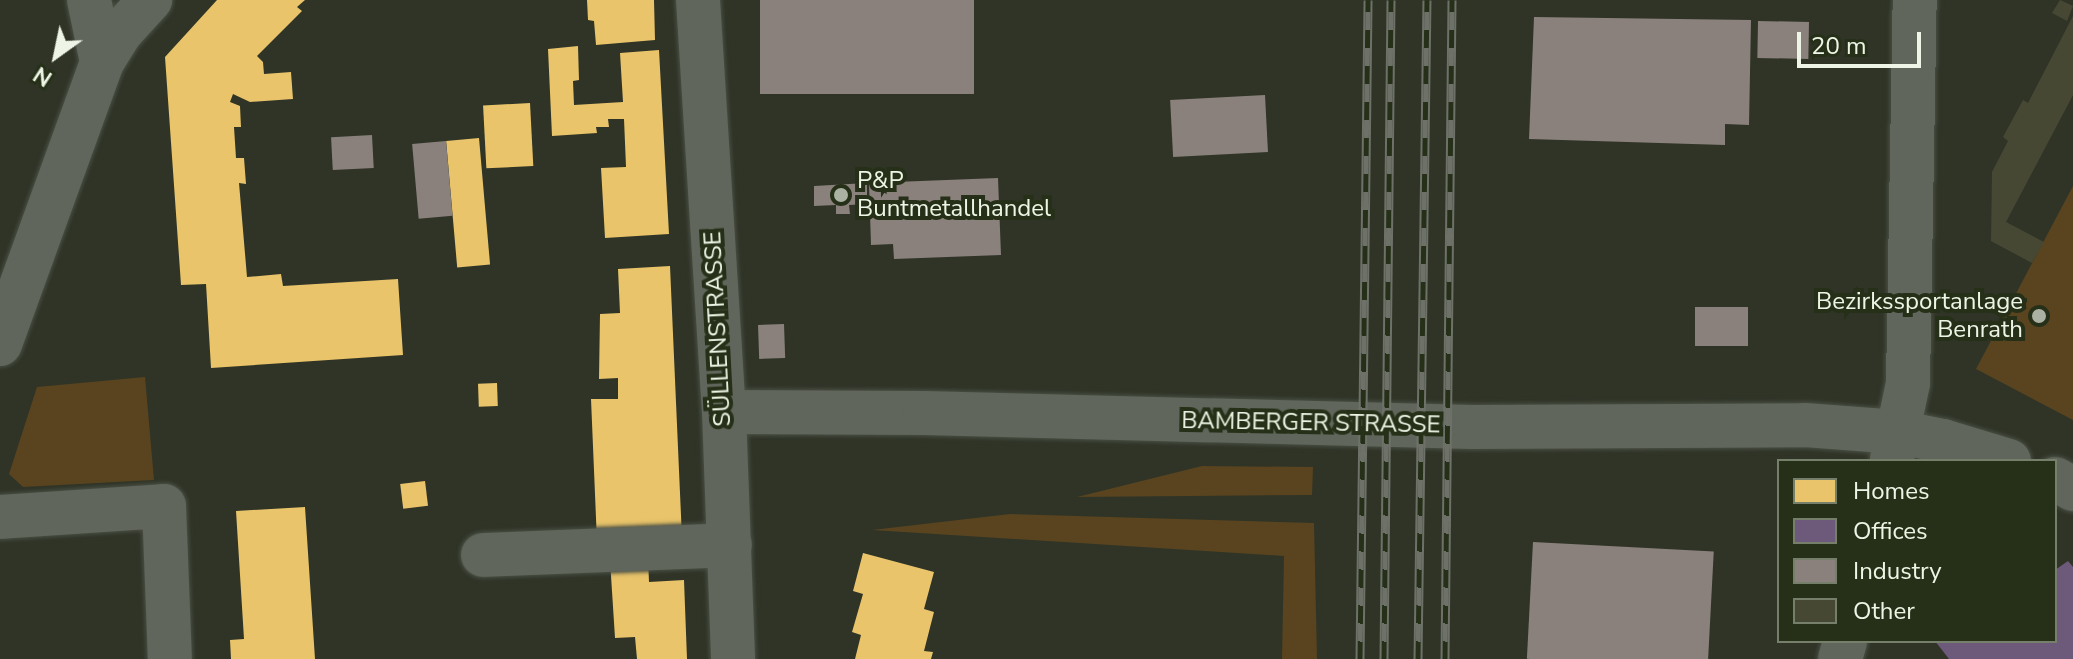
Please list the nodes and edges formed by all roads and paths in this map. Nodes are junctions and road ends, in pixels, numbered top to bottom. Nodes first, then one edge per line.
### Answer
1 (89, 0) edge
2 (150, 0) edge
3 (698, 0) edge
4 (1915, 0) edge
5 (102, 62) junction
6 (0, 344) edge
7 (724, 412) junction
8 (1895, 447) edge
9 (2002, 459) edge
10 (0, 517) edge
11 (730, 545) junction
12 (483, 555) dead end
13 (170, 659) edge
14 (733, 659) edge

1 - 5 street
2 - 5 street
3 - 7 street, SÜLLENSTRASSE
4 - 8 street
5 - 6 street
7 - 8 street, BAMBERGER STRASSE
7 - 11 street, SÜLLENSTRASSE
8 - 9 street, BAMBERGER STRASSE
10 - 13 street
11 - 12 street
11 - 14 street, SÜLLENSTRASSE

